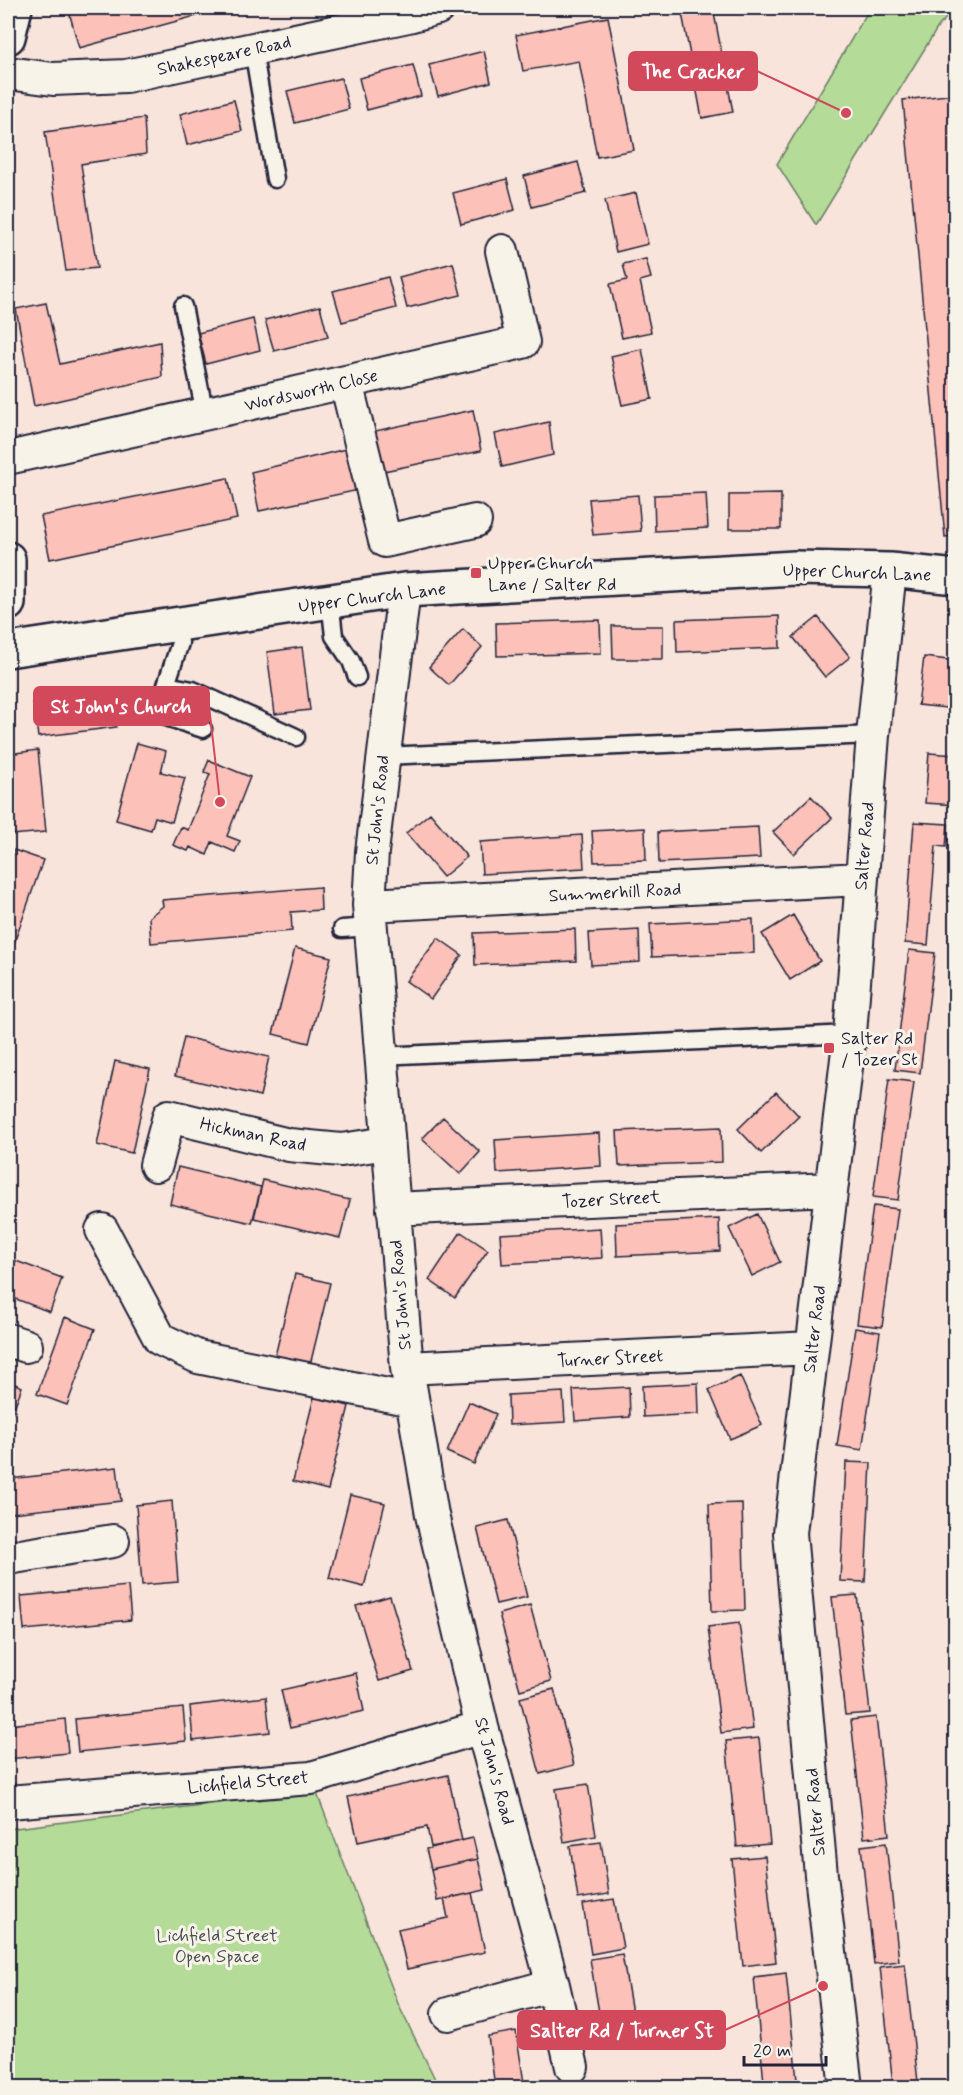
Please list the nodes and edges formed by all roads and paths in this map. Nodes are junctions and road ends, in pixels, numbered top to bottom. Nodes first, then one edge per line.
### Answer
1 (15, 8) edge
2 (438, 8) edge
3 (8, 37) edge
4 (253, 49) junction
5 (8, 72) edge
6 (275, 179) dead end
7 (502, 251) dead end
8 (183, 306) dead end
9 (346, 382) junction
10 (205, 414) junction
11 (8, 458) edge
12 (476, 521) dead end
13 (8, 559) edge
14 (890, 570) junction
15 (956, 577) edge
16 (404, 590) junction
17 (330, 600) junction
18 (8, 606) edge
19 (177, 622) junction
20 (12, 649) edge
21 (357, 677) dead end
22 (166, 685) junction
23 (203, 729) dead end
24 (873, 735) junction
25 (296, 737) dead end
26 (383, 756) junction
27 (861, 879) junction
28 (360, 920) junction
29 (850, 1034) junction
30 (380, 1056) junction
31 (388, 1143) junction
32 (156, 1165) dead end
33 (830, 1189) junction
34 (393, 1209) junction
35 (102, 1230) dead end
36 (812, 1348) junction
37 (407, 1368) junction
38 (412, 1400) junction
39 (112, 1541) dead end
40 (8, 1558) edge
41 (483, 1727) junction
42 (8, 1802) edge
43 (553, 1985) junction
44 (448, 2014) dead end
45 (572, 2067) dead end
46 (846, 2088) edge

1 - 3 main road
2 - 4 street, Shakespeare Road
4 - 5 street, Shakespeare Road
4 - 6 lane
7 - 9 street, Wordsworth Close
8 - 10 lane
9 - 10 street, Wordsworth Close
9 - 12 street
10 - 11 street, Wordsworth Close
13 - 18 main road
14 - 15 main road, Upper Church Lane
14 - 16 main road, Upper Church Lane
14 - 24 street, Salter Road
16 - 17 main road, Upper Church Lane
16 - 26 street, St John's Road
17 - 19 main road, Upper Church Lane
17 - 21 lane
18 - 20 main road
19 - 20 main road, Upper Church Lane
19 - 22 lane
22 - 23 lane
22 - 25 lane
24 - 26 lane
24 - 27 street, Salter Road
26 - 28 street, St John's Road
27 - 28 street, Summerhill Road
27 - 29 street, Salter Road
28 - 30 street, St John's Road
29 - 30 lane
29 - 33 street, Salter Road
30 - 31 street, St John's Road
31 - 32 street, Hickman Road
31 - 34 street, St John's Road
33 - 34 street, Tozer Street
33 - 36 street, Salter Road
34 - 37 street, St John's Road
35 - 38 street
36 - 37 street, Turner Street
36 - 46 street, Salter Road
37 - 38 street, St John's Road
38 - 41 street, St John's Road
39 - 40 street
41 - 42 street, Lichfield Street
41 - 43 street, St John's Road
43 - 44 street
43 - 45 street, St John's Road

